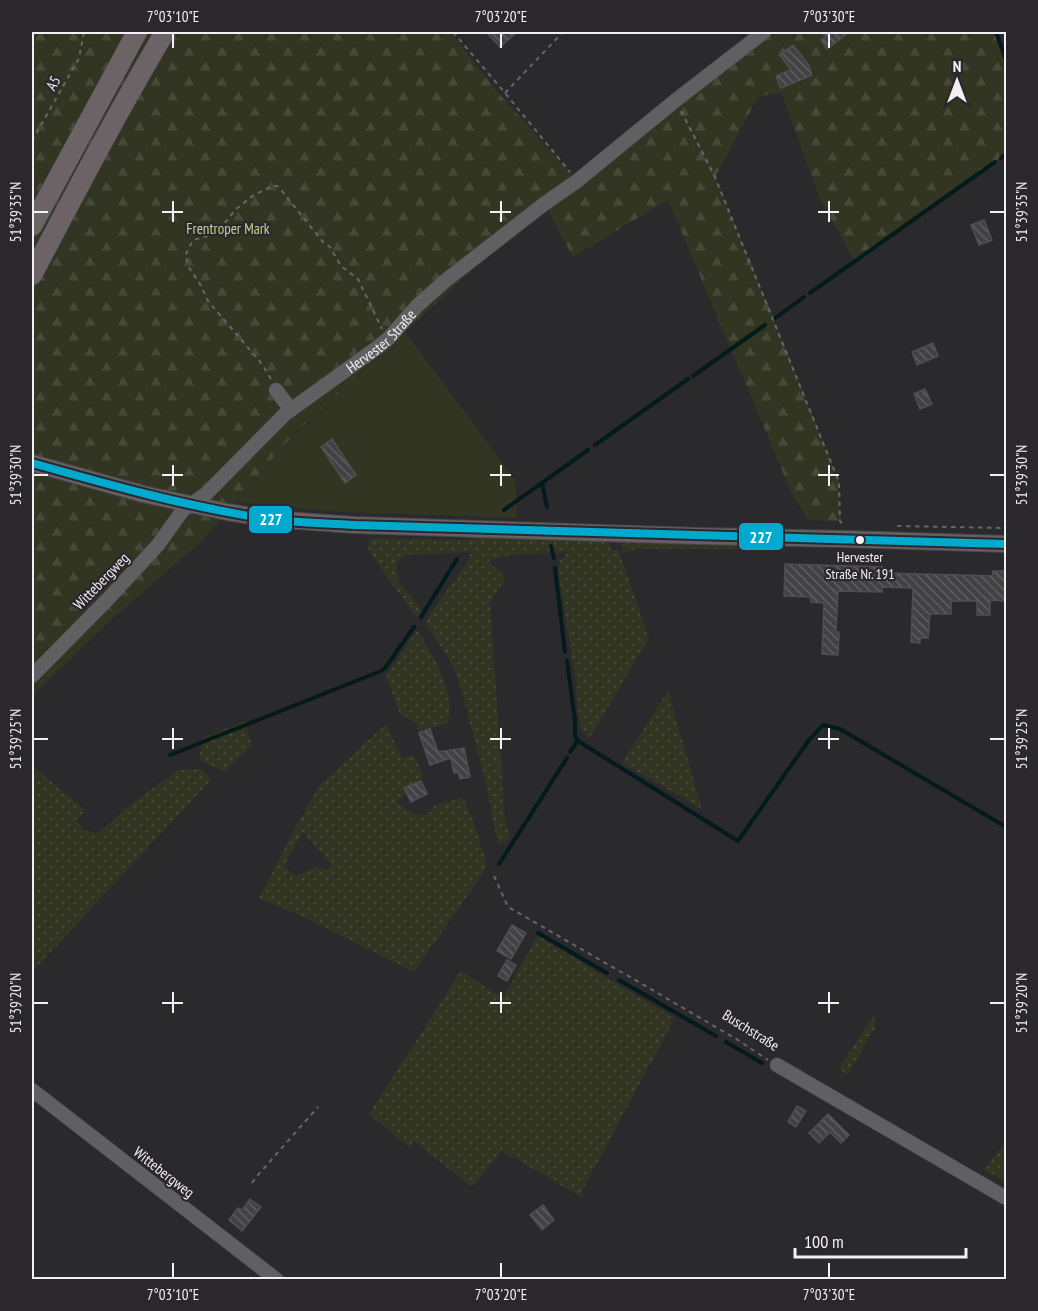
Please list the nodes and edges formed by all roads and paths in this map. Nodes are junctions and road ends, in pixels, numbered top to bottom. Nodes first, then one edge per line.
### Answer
1 (84, 32) edge
2 (137, 32) edge
3 (165, 32) edge
4 (453, 32) edge
5 (563, 32) edge
6 (764, 32) edge
7 (506, 93) junction
8 (676, 100) junction
9 (32, 141) edge
10 (577, 182) junction
11 (32, 226) edge
12 (32, 275) edge
13 (389, 338) junction
14 (276, 390) joint
15 (291, 410) junction
16 (32, 463) edge
17 (189, 505) junction
18 (890, 525) dead end
19 (1006, 528) edge
20 (852, 539) junction
21 (1006, 544) edge
22 (32, 676) edge
23 (494, 876) dead end
24 (777, 1065) joint
25 (32, 1090) edge
26 (318, 1107) dead end
27 (252, 1183) dead end
28 (1006, 1198) edge
29 (276, 1280) edge

1 - 9 path, A5
2 - 11 highway
3 - 12 highway
4 - 7 path
5 - 7 path
6 - 8 street, Hervester Straße
7 - 10 path
8 - 10 street, Hervester Straße
8 - 20 path
10 - 13 street, Hervester Straße
13 - 14 path
13 - 15 street, Hervester Straße
14 - 15 street
15 - 17 street, Hervester Straße
16 - 17 main road
17 - 20 main road
17 - 22 street, Wittebergweg
18 - 19 path
20 - 21 main road
23 - 24 path, Buschstraße
24 - 28 street, Buschstraße
25 - 29 street, Wittebergweg
26 - 27 path

